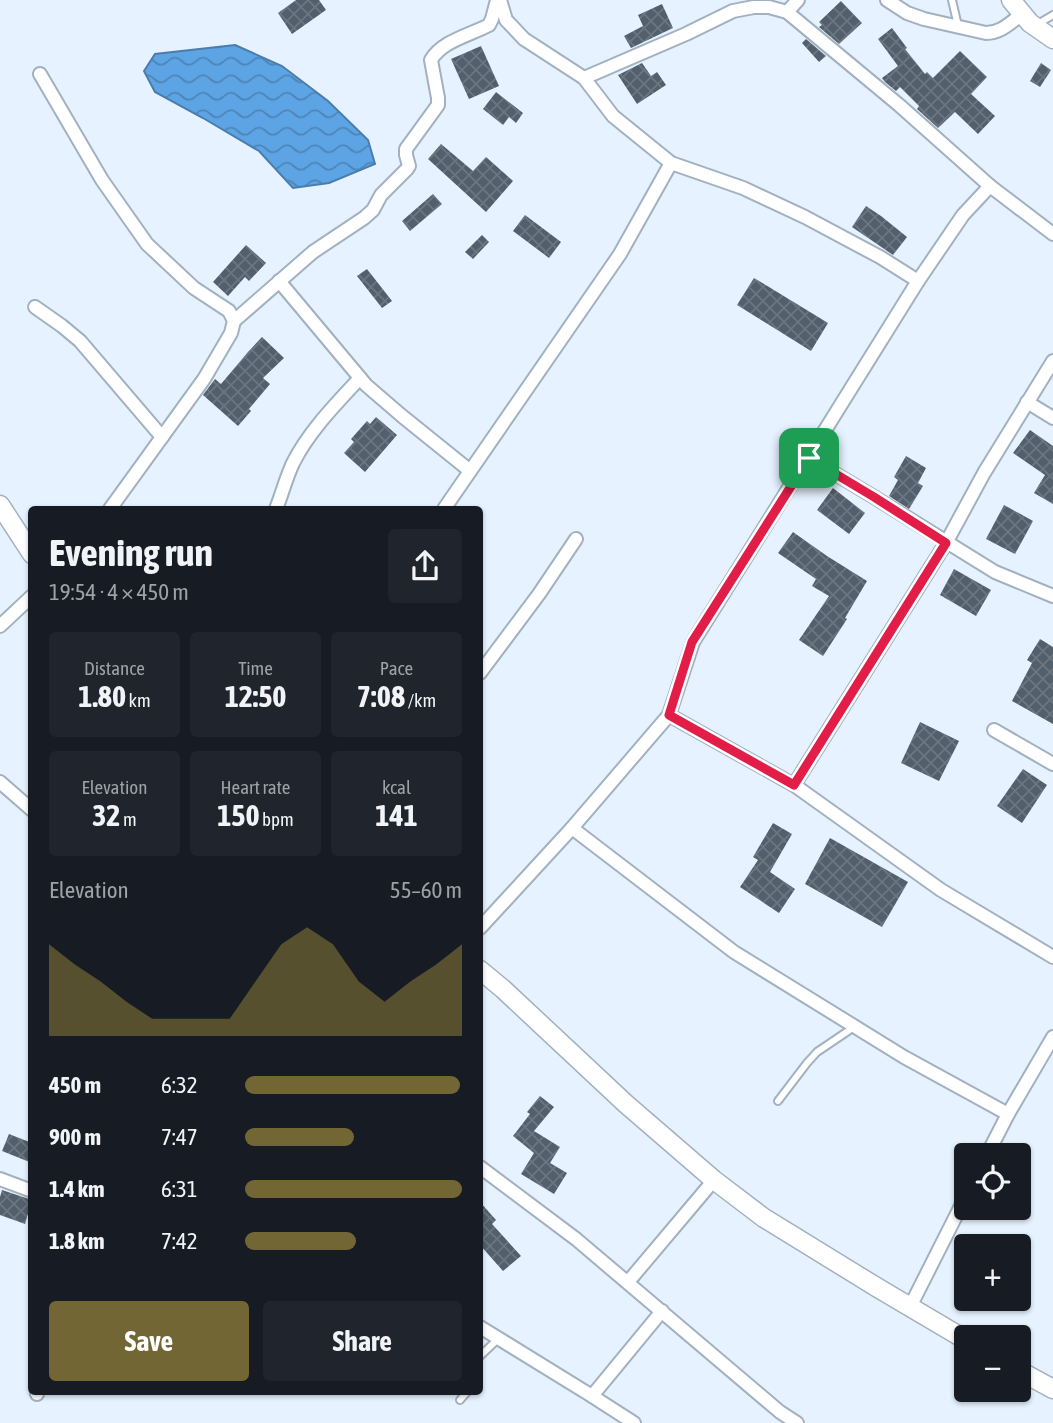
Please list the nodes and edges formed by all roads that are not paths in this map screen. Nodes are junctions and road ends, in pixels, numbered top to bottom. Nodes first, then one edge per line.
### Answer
1 (498, 0) edge
2 (798, 0) edge
3 (887, 0) edge
4 (952, 0) edge
5 (1011, 0) edge
6 (787, 12) junction
7 (1053, 15) edge
8 (1028, 20) junction
9 (958, 26) junction
10 (1053, 39) edge
11 (40, 74) dead end
12 (584, 78) junction
13 (671, 163) junction
14 (990, 186) junction
15 (1053, 234) edge
16 (279, 281) junction
17 (918, 281) junction
18 (35, 307) dead end
19 (234, 321) junction
20 (1053, 361) edge
21 (360, 378) junction
22 (1027, 402) junction
23 (1053, 418) edge
24 (163, 437) junction
25 (809, 458) junction
26 (470, 470) junction
27 (0, 505) edge
28 (112, 506) edge
29 (277, 506) edge
30 (446, 506) edge
31 (576, 540) dead end
32 (946, 543) junction
33 (28, 548) edge
34 (1053, 596) edge
35 (28, 600) edge
36 (0, 626) edge
37 (483, 669) edge
38 (669, 715) junction
39 (994, 730) dead end
40 (1053, 764) edge
41 (0, 782) edge
42 (794, 785) junction
43 (28, 806) edge
44 (572, 828) junction
45 (483, 925) edge
46 (1053, 957) edge
47 (483, 972) edge
48 (854, 1027) junction
49 (1053, 1037) edge
50 (778, 1101) dead end
51 (1008, 1114) junction
52 (993, 1143) edge
53 (483, 1169) edge
54 (0, 1179) edge
55 (715, 1181) junction
56 (28, 1190) edge
57 (954, 1220) edge
58 (628, 1282) junction
59 (910, 1307) junction
60 (662, 1311) junction
61 (483, 1329) edge
62 (954, 1333) edge
63 (498, 1339) junction
64 (483, 1353) edge
65 (1031, 1377) edge
66 (1053, 1389) edge
67 (464, 1395) edge
68 (592, 1395) junction
69 (460, 1400) dead end
70 (634, 1423) edge
71 (797, 1423) edge

1 - 12 street
1 - 16 street
2 - 6 street
3 - 9 street
4 - 9 lane
5 - 8 street
6 - 12 street
6 - 14 street
7 - 8 lane
8 - 9 street
8 - 10 street
11 - 19 street
12 - 13 street
13 - 17 street
13 - 26 street
14 - 15 street
14 - 17 street
16 - 19 street
16 - 21 street
17 - 25 street
18 - 24 street
19 - 24 street
20 - 22 street
21 - 26 street
21 - 29 street
22 - 23 street
22 - 32 street
24 - 28 street
25 - 32 street
25 - 38 street
26 - 30 street
27 - 33 street
31 - 37 street
32 - 34 street
32 - 42 street
35 - 36 street
38 - 42 street
38 - 44 street
39 - 40 street
41 - 43 street
42 - 46 street
44 - 45 street
44 - 48 street
47 - 55 street
48 - 50 lane
48 - 51 street
49 - 51 street
51 - 52 street
53 - 58 street
54 - 56 street
55 - 58 street
55 - 59 street
57 - 59 street
58 - 60 street
59 - 62 street
60 - 68 street
60 - 71 street
61 - 63 street
63 - 64 lane
63 - 68 street
65 - 66 street
67 - 69 lane
68 - 70 street

